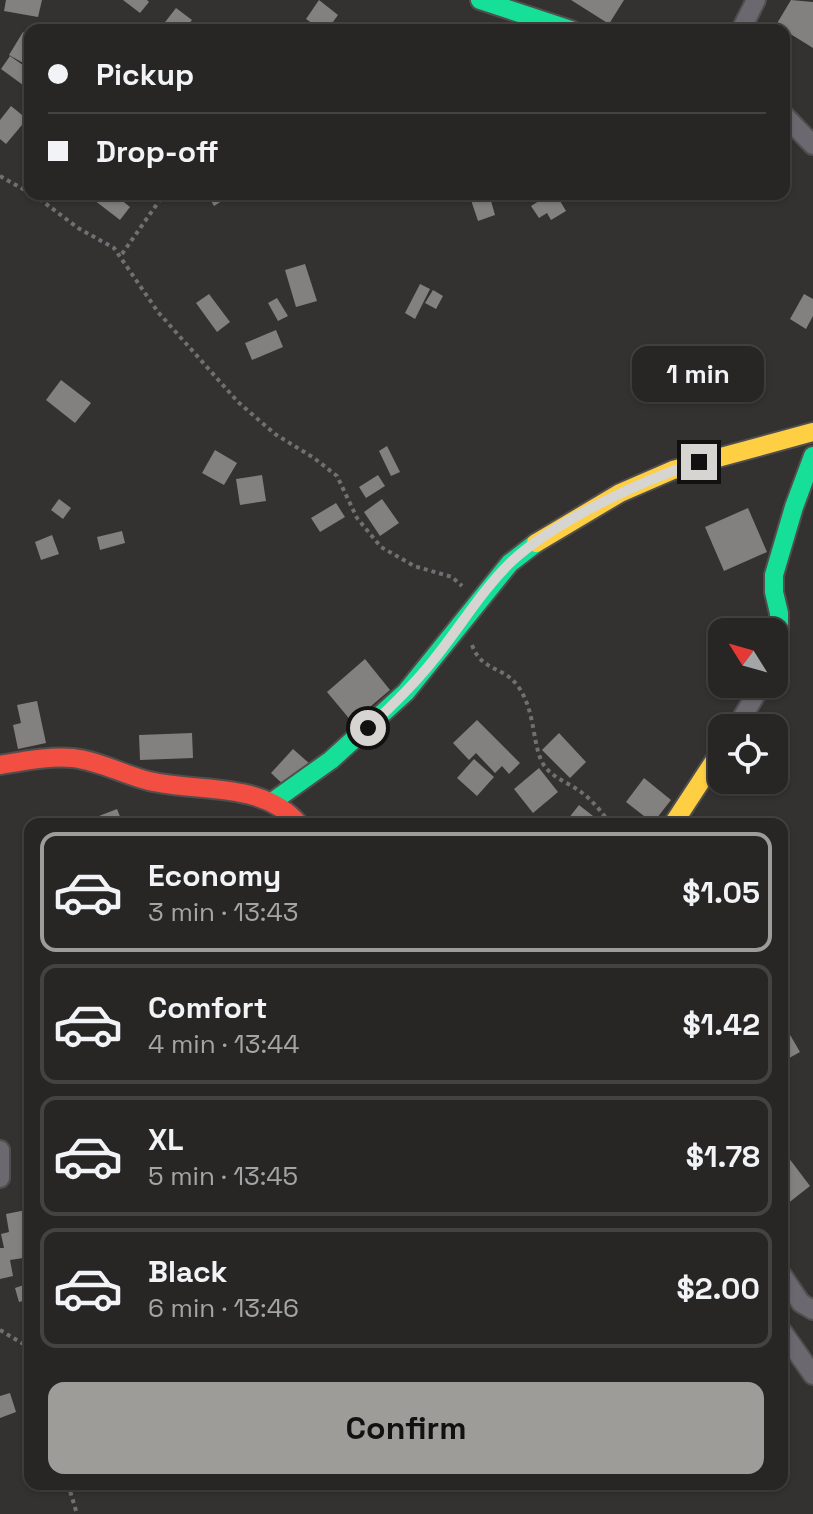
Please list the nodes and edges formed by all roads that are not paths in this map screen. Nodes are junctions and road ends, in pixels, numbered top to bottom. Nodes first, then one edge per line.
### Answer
1 (480, 0) edge
2 (756, 0) edge
3 (553, 24) edge
4 (744, 24) edge
5 (790, 121) edge
6 (813, 145) edge
7 (813, 432) edge
8 (813, 456) edge
9 (778, 618) edge
10 (0, 765) edge
11 (708, 770) edge
12 (272, 802) junction
13 (294, 818) edge
14 (677, 818) edge
15 (0, 1150) edge
16 (0, 1178) edge
17 (788, 1284) edge
18 (813, 1310) edge
19 (788, 1340) edge
20 (813, 1375) edge

1 - 3 street
2 - 4 street
5 - 6 street
7 - 12 street
8 - 9 street
10 - 12 street
11 - 14 street
12 - 13 street
15 - 16 street
17 - 18 street
19 - 20 street

